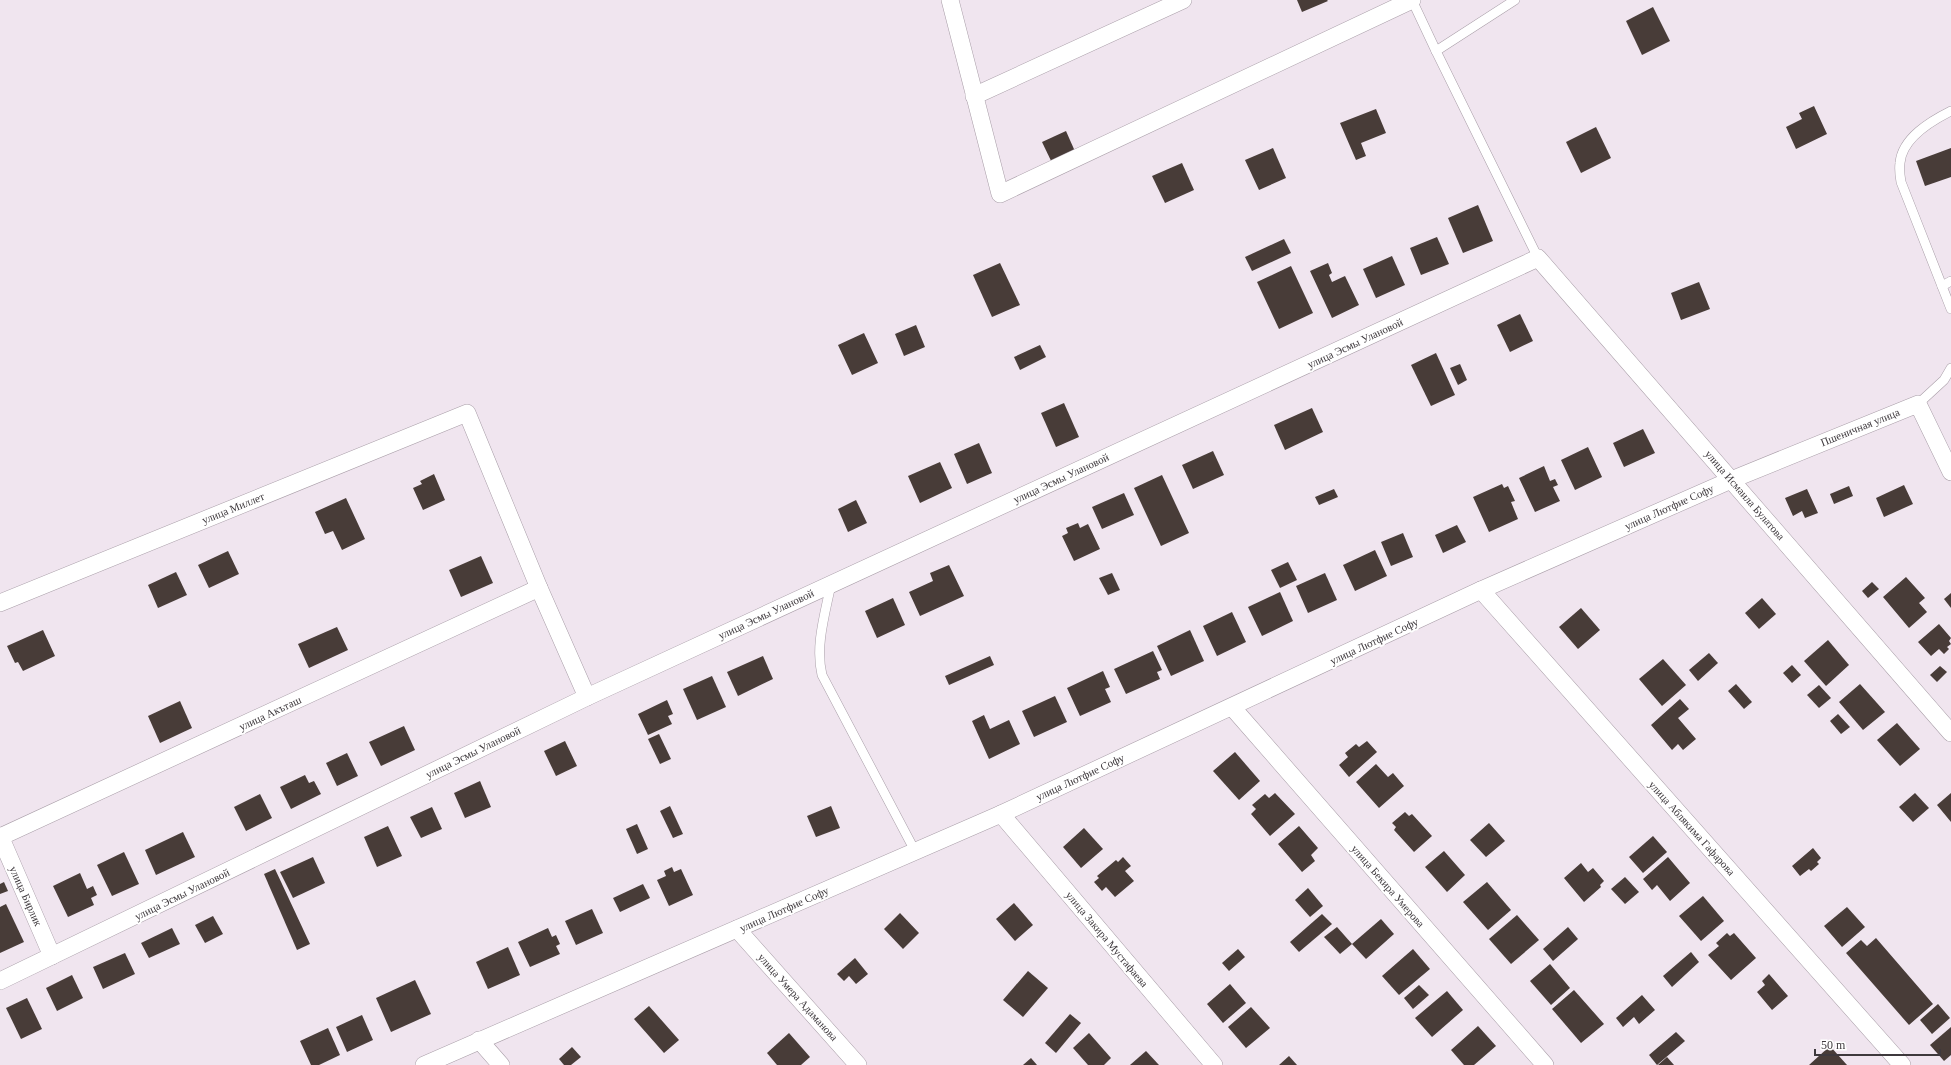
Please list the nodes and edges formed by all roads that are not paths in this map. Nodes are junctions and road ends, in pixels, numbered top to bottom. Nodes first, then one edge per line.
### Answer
1 (950, 0) edge
2 (1183, 0) edge
3 (1412, 0) edge
4 (1515, 0) edge
5 (1436, 51) junction
6 (974, 96) junction
7 (1951, 111) edge
8 (1538, 258) junction
9 (1951, 281) edge
10 (1942, 286) junction
11 (1951, 309) edge
12 (1951, 368) edge
13 (1918, 404) junction
14 (1951, 472) edge
15 (1731, 480) junction
16 (831, 584) junction
17 (539, 588) junction
18 (1481, 590) junction
19 (0, 603) edge
20 (587, 697) junction
21 (1232, 707) junction
22 (1951, 733) edge
23 (1000, 814) junction
24 (0, 837) edge
25 (915, 851) junction
26 (737, 929) junction
27 (52, 956) junction
28 (0, 981) edge
29 (479, 1040) junction
30 (424, 1065) edge
31 (501, 1065) edge
32 (858, 1065) edge
33 (1214, 1065) edge
34 (1544, 1065) edge
35 (1902, 1065) edge

1 - 6 street
2 - 6 street
3 - 5 lane
3 - 6 street
4 - 5 lane
5 - 8 lane
7 - 10 lane
8 - 15 street, улица Исмаила Булатова
8 - 16 street, улица Эсмы Улановой
9 - 10 lane
10 - 11 lane
12 - 13 lane
13 - 14 street
13 - 15 street, Пшеничная улица
15 - 18 street, улица Лютфие Софу
15 - 22 street, улица Исмаила Булатова
16 - 20 street, улица Эсмы Улановой
16 - 25 lane
17 - 19 street, улица Миллет
17 - 20 street
17 - 24 street, улица Акъташ
18 - 21 street, улица Лютфие Софу
18 - 35 street, улица Аблякима Гафарова
20 - 27 street, улица Эсмы Улановой
21 - 23 street, улица Лютфие Софу
21 - 34 street, улица Бекира Умерова
23 - 25 street, улица Лютфие Софу
23 - 33 street, улица Закира Мустафаева
24 - 27 street, улица Бирлик
25 - 26 street, улица Лютфие Софу
26 - 29 street, улица Лютфие Софу
26 - 32 street, улица Умера Адаманова
27 - 28 street, улица Эсмы Улановой
29 - 30 street, улица Лютфие Софу
29 - 31 street

